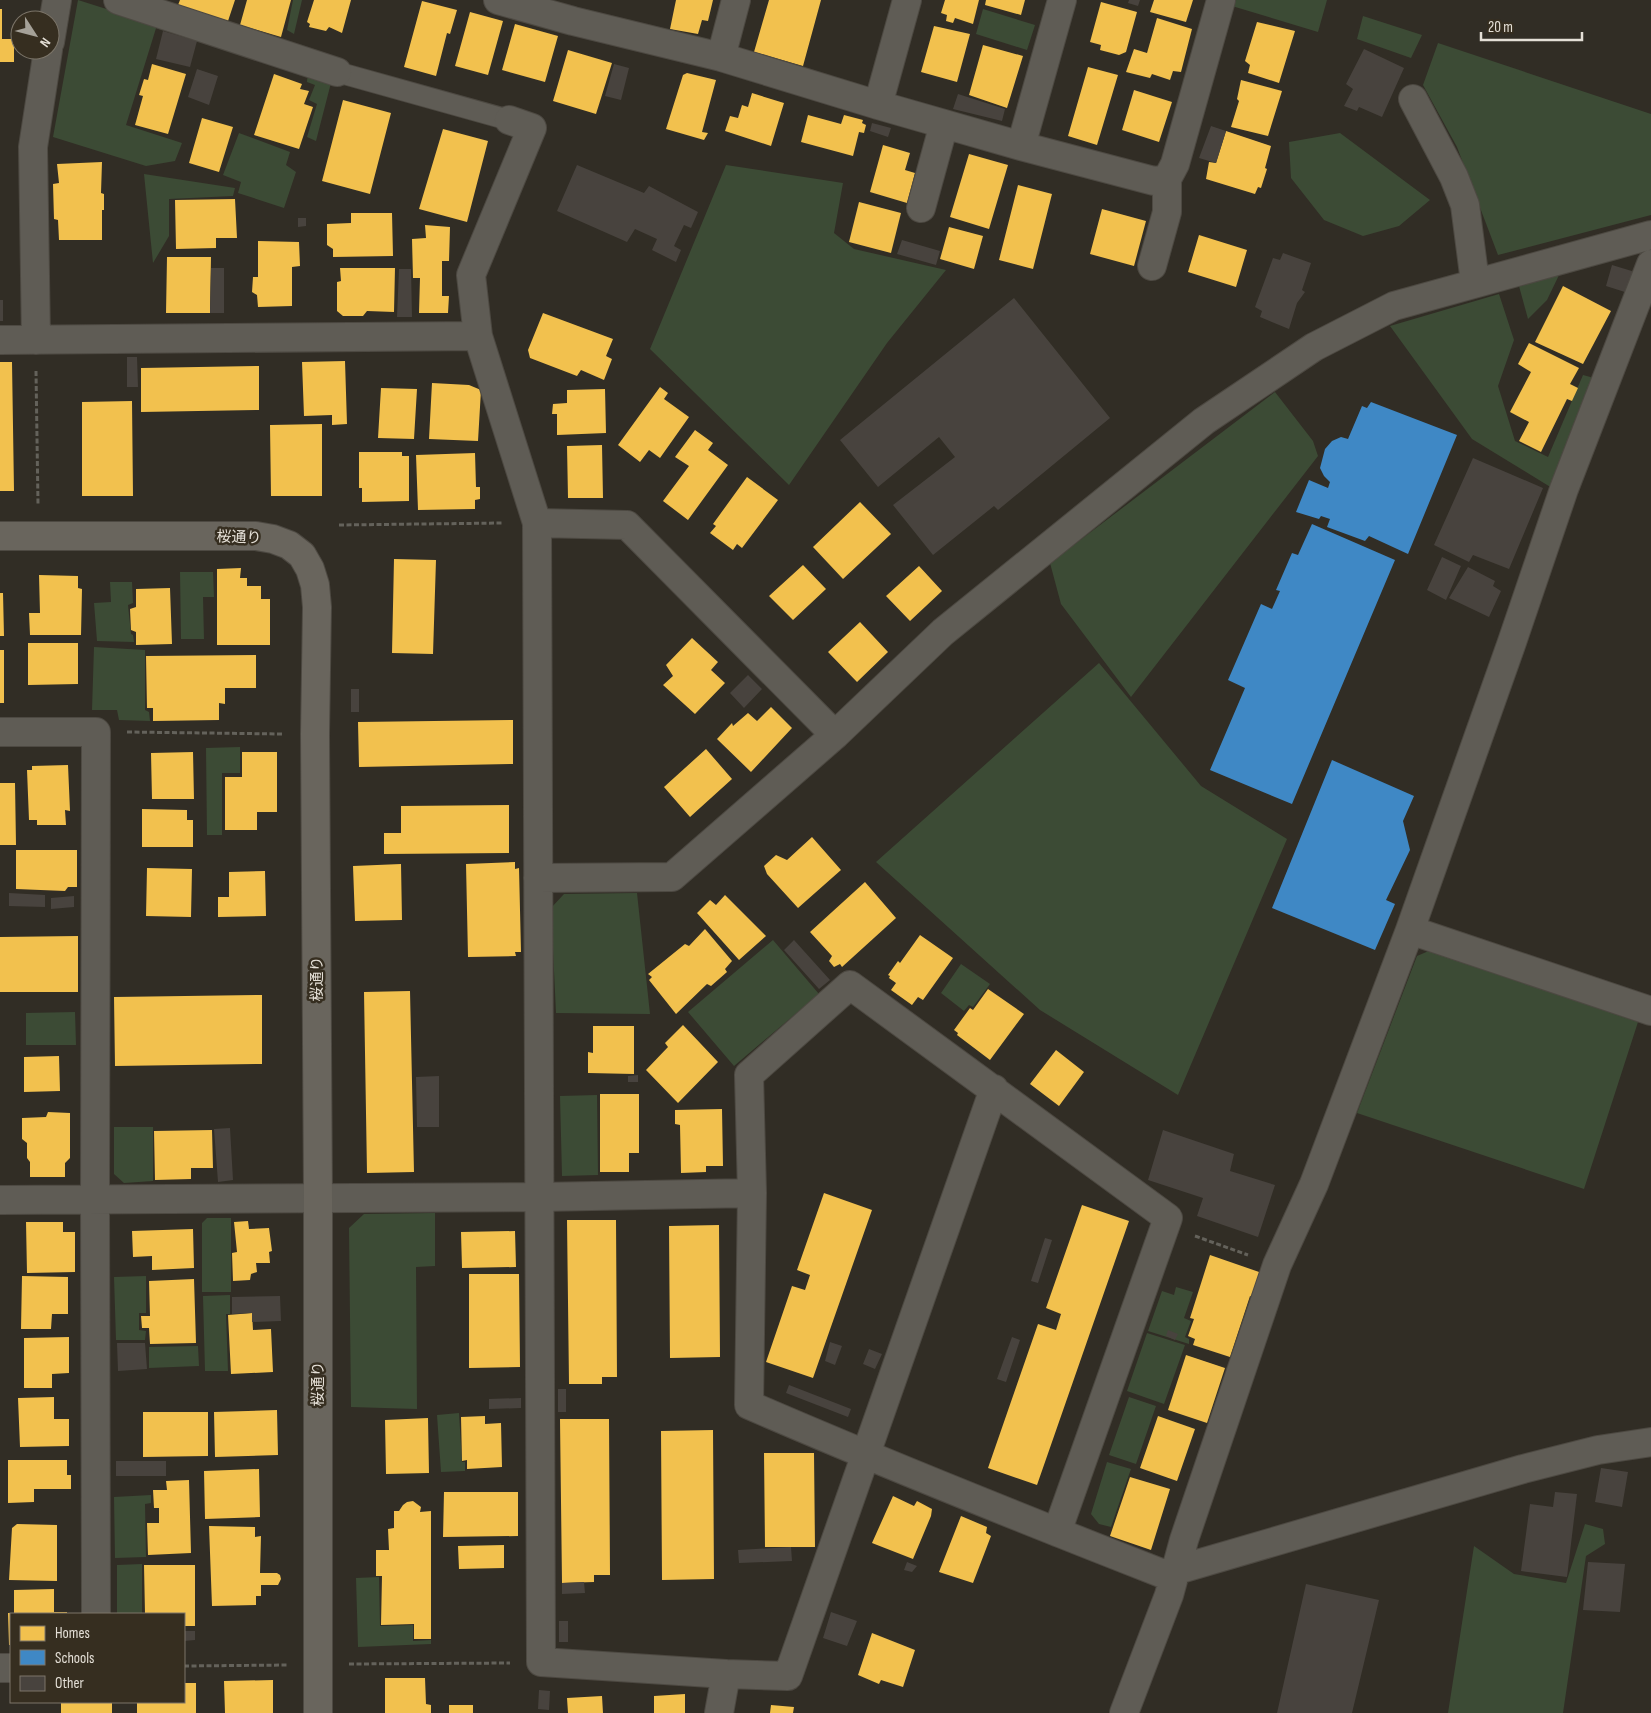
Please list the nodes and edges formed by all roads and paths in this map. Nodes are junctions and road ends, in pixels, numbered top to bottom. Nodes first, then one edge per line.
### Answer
1 (118, 0) edge
2 (498, 0) edge
3 (736, 0) edge
4 (907, 0) edge
5 (1062, 0) edge
6 (1221, 0) edge
7 (576, 10) edge
8 (721, 57) junction
9 (46, 60) edge
10 (337, 72) joint
11 (1413, 99) dead end
12 (878, 105) junction
13 (509, 120) joint
14 (944, 124) junction
15 (1021, 146) junction
16 (1167, 180) junction
17 (921, 208) dead end
18 (1651, 235) edge
19 (1651, 264) edge
20 (1152, 266) dead end
21 (1476, 282) junction
22 (478, 336) junction
23 (0, 340) edge
24 (36, 340) junction
25 (38, 513) dead end
26 (537, 523) junction
27 (338, 525) dead end
28 (0, 536) edge
29 (0, 732) edge
30 (96, 732) junction
31 (291, 734) dead end
32 (835, 735) junction
33 (538, 878) junction
34 (1410, 930) junction
35 (1651, 1011) edge
36 (994, 1089) junction
37 (752, 1193) junction
38 (540, 1197) junction
39 (318, 1198) junction
40 (95, 1199) junction
41 (0, 1200) edge
42 (1165, 1225) junction
43 (1277, 1265) junction
44 (1651, 1442) edge
45 (866, 1456) junction
46 (1057, 1532) junction
47 (1177, 1570) junction
48 (96, 1613) edge
49 (541, 1662) junction
50 (294, 1664) dead end
51 (346, 1664) dead end
52 (185, 1666) edge
53 (726, 1674) junction
54 (318, 1713) edge
55 (719, 1713) edge
56 (1124, 1713) edge

1 - 10 street
2 - 7 street
3 - 8 street
4 - 12 street
5 - 15 street
6 - 16 street
7 - 8 street
8 - 12 street
9 - 24 street
10 - 13 lane
11 - 21 street
12 - 14 street
13 - 22 street
14 - 15 street
14 - 17 street
15 - 16 street
16 - 20 street
18 - 21 street
19 - 34 street
21 - 32 street
22 - 24 street
22 - 26 street
23 - 24 street
24 - 25 path
26 - 27 path
26 - 32 street
26 - 33 street
28 - 39 street, 桜通り
29 - 30 street
30 - 31 path
30 - 40 street
32 - 33 street
33 - 38 street
34 - 35 street
34 - 43 street
36 - 37 street
36 - 42 street
36 - 45 street
37 - 38 street
37 - 45 street
38 - 39 street
38 - 49 street
39 - 40 street
39 - 54 street, 桜通り
40 - 41 street
40 - 48 street
42 - 43 path
42 - 46 street
43 - 47 street
44 - 47 street
45 - 46 street
45 - 53 street
46 - 47 street
47 - 56 street
49 - 51 path
49 - 53 street
50 - 52 path
53 - 55 street

